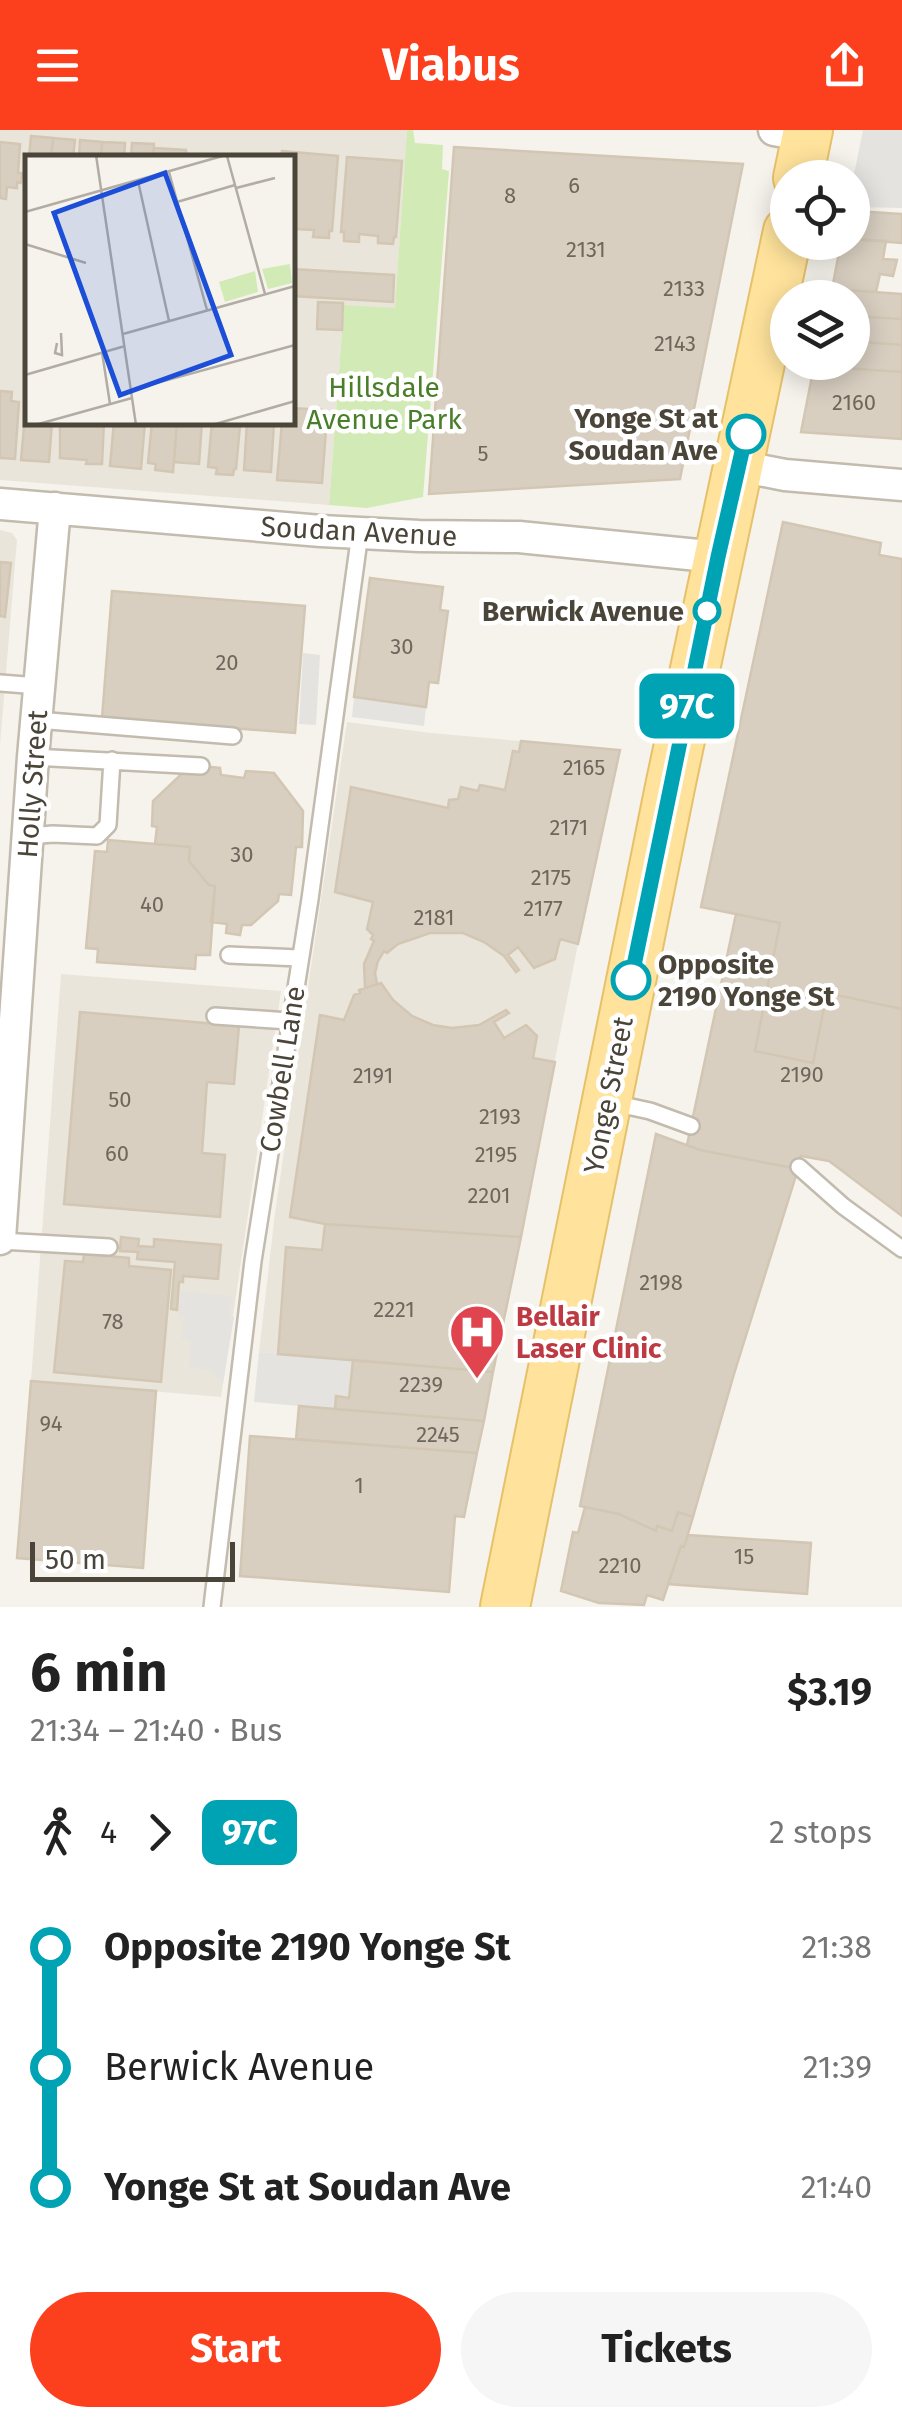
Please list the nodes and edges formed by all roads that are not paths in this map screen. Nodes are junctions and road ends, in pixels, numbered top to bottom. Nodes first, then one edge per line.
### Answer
1 (782, 260) edge
2 (739, 466) junction
3 (902, 485) edge
4 (0, 504) edge
5 (55, 508) junction
6 (360, 532) junction
7 (718, 557) junction
8 (0, 683) edge
9 (39, 686) junction
10 (37, 720) junction
11 (233, 736) dead end
12 (33, 756) junction
13 (112, 760) junction
14 (200, 766) dead end
15 (28, 836) junction
16 (229, 955) dead end
17 (299, 958) junction
18 (215, 1016) dead end
19 (289, 1020) junction
20 (606, 1101) junction
21 (691, 1126) dead end
22 (799, 1167) dead end
23 (0, 1240) edge
24 (109, 1247) dead end
25 (902, 1248) edge
26 (212, 1607) edge
27 (505, 1607) edge

1 - 2 main road, Yonge Street
2 - 3 street
2 - 7 main road, Yonge Street
4 - 5 street, Soudan Avenue
5 - 6 street, Soudan Avenue
5 - 9 street, Holly Street
6 - 7 street, Soudan Avenue
6 - 17 lane, Cowbell Lane
7 - 20 main road, Yonge Street
8 - 9 lane
9 - 10 street, Holly Street
10 - 11 lane
10 - 12 street, Holly Street
12 - 13 lane
12 - 15 street, Holly Street
13 - 14 lane
13 - 15 lane
15 - 23 street, Holly Street
16 - 17 lane
17 - 19 lane, Cowbell Lane
18 - 19 lane
19 - 26 lane, Cowbell Lane
20 - 21 lane
20 - 27 main road, Yonge Street
22 - 25 lane
23 - 24 lane

